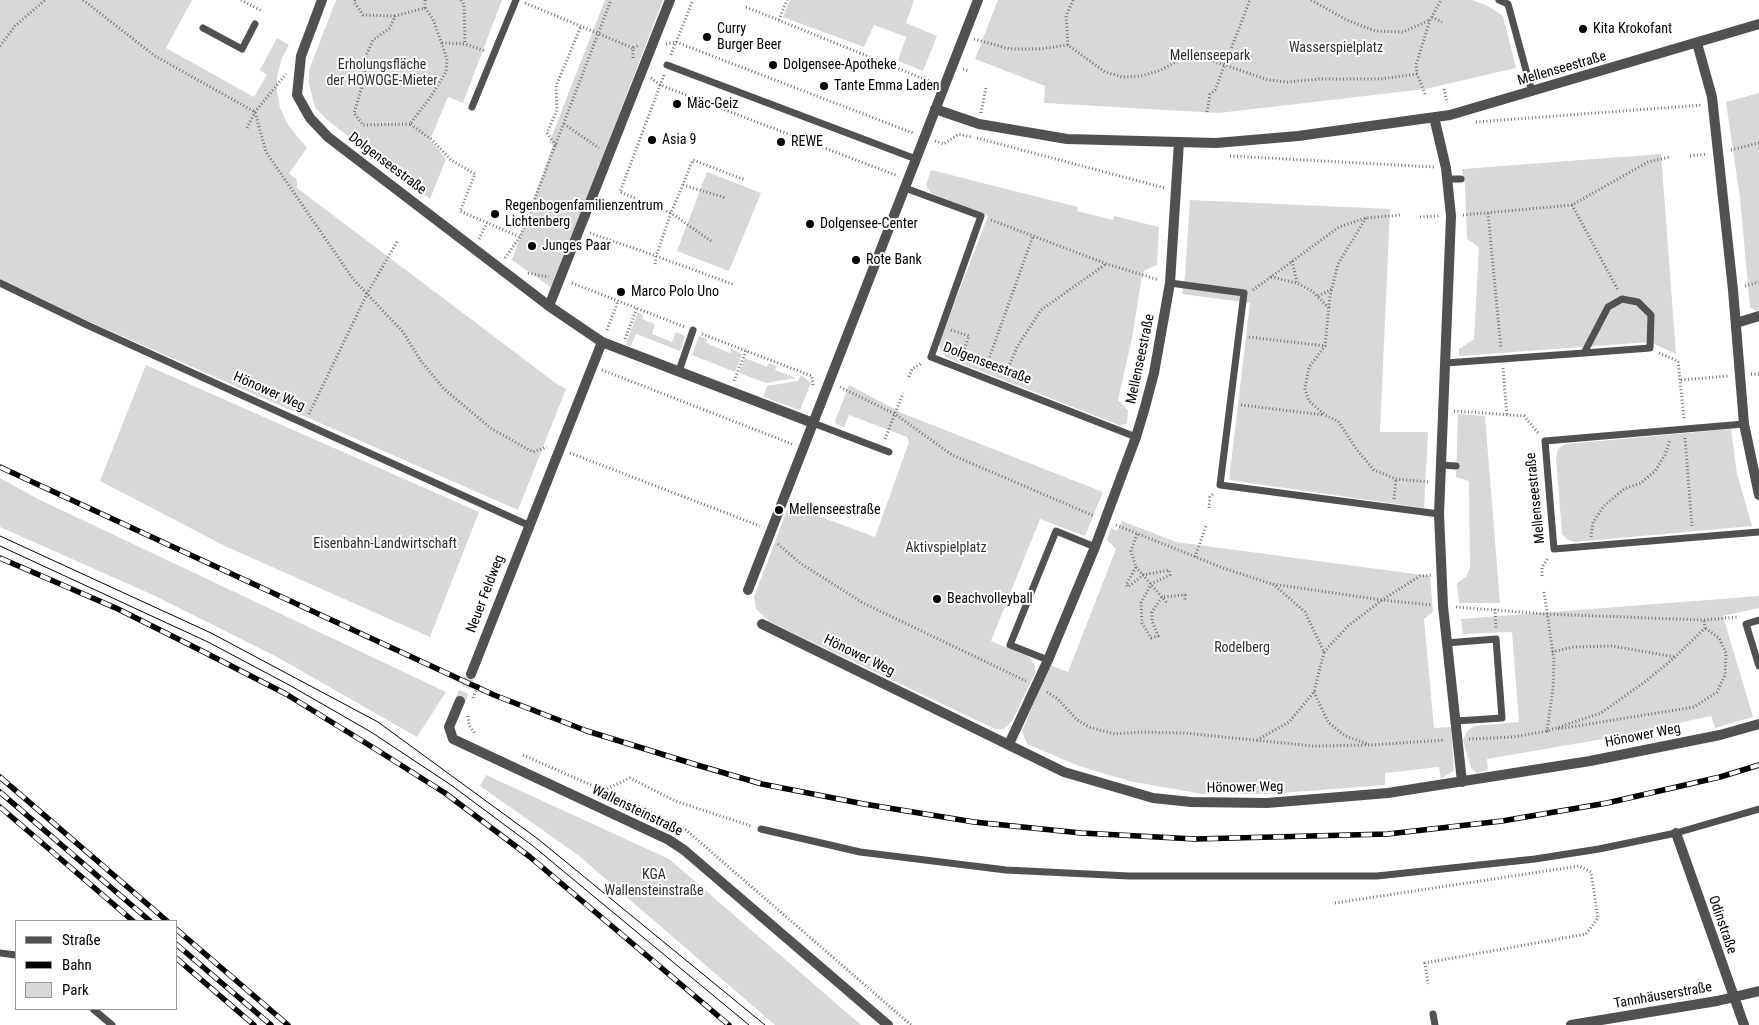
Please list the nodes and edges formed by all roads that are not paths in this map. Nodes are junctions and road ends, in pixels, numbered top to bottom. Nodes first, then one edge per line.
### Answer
1 (322, 0) edge
2 (670, 0) edge
3 (978, 0) edge
4 (1498, 0) edge
5 (519, 1) edge
6 (255, 24) dead end
7 (1759, 24) edge
8 (204, 28) dead end
9 (1697, 43) junction
10 (668, 65) road end
11 (1532, 92) junction
12 (472, 107) dead end
13 (935, 109) junction
14 (1434, 117) junction
15 (1179, 142) junction
16 (916, 159) junction
17 (1461, 178) dead end
18 (1448, 179) junction
19 (906, 184) junction
20 (0, 283) edge
21 (1170, 283) junction
22 (549, 306) junction
23 (1759, 316) edge
24 (1736, 323) junction
25 (693, 330) road end
26 (602, 342) junction
27 (1584, 353) junction
28 (1445, 363) junction
29 (679, 372) junction
30 (813, 423) junction
31 (1744, 424) junction
32 (1136, 437) junction
33 (889, 452) dead end
34 (1441, 465) junction
35 (1456, 466) dead end
36 (1759, 494) edge
37 (1439, 514) junction
38 (528, 525) junction
39 (1759, 532) edge
40 (1095, 547) junction
41 (748, 590) dead end
42 (1759, 620) edge
43 (762, 624) dead end
44 (1446, 643) junction
45 (1048, 660) junction
46 (1759, 666) edge
47 (471, 674) tunnel mouth
48 (460, 701) tunnel mouth
49 (1456, 721) junction
50 (1759, 724) edge
51 (1009, 744) junction
52 (1462, 782) junction
53 (1759, 809) edge
54 (761, 829) road end
55 (1676, 833) junction
56 (0, 953) edge
57 (15, 955) edge
58 (1759, 991) edge
59 (1733, 998) junction
60 (94, 1010) edge
61 (1433, 1014) dead end
62 (112, 1025) edge
63 (888, 1025) edge
64 (1435, 1025) edge
65 (1571, 1025) edge
66 (1744, 1025) edge

1 - 22 street, Dolgenseestraße
2 - 22 street
3 - 13 street
4 - 11 lane
5 - 12 lane
6 - 8 lane
7 - 9 street, Mellenseestraße
9 - 11 street, Mellenseestraße
9 - 24 street
10 - 16 lane
11 - 14 street, Mellenseestraße
13 - 15 street, Mellenseestraße
13 - 16 street
14 - 15 street, Mellenseestraße
14 - 18 street
15 - 21 street, Mellenseestraße
16 - 19 street
17 - 18 lane
18 - 28 street
19 - 30 street
19 - 32 lane, Dolgenseestraße
20 - 38 lane, Hönower Weg
21 - 32 street, Mellenseestraße
21 - 37 lane
22 - 26 street, Dolgenseestraße
23 - 24 street
24 - 31 street
25 - 29 lane
26 - 29 street, Dolgenseestraße
26 - 38 street
27 - 27 lane
27 - 28 lane
28 - 34 street
29 - 30 street, Dolgenseestraße
30 - 33 lane
30 - 41 street
31 - 36 street
31 - 39 lane, Mellenseestraße
32 - 40 street, Mellenseestraße
34 - 35 lane
34 - 37 street
37 - 44 street
38 - 47 street, Neuer Feldweg
40 - 45 street, Mellenseestraße
40 - 45 lane
42 - 46 lane
43 - 51 street, Hönower Weg
44 - 49 street
44 - 49 lane
45 - 51 street, Mellenseestraße
48 - 63 street, Wallensteinstraße
49 - 52 street
50 - 52 street, Hönower Weg
51 - 52 street, Hönower Weg
53 - 55 lane
54 - 55 lane
55 - 59 street, Odinstraße
56 - 57 lane
58 - 59 street, Tannhäuserstraße
59 - 65 street, Tannhäuserstraße
59 - 66 street, Odinstraße
60 - 62 lane
61 - 64 lane

